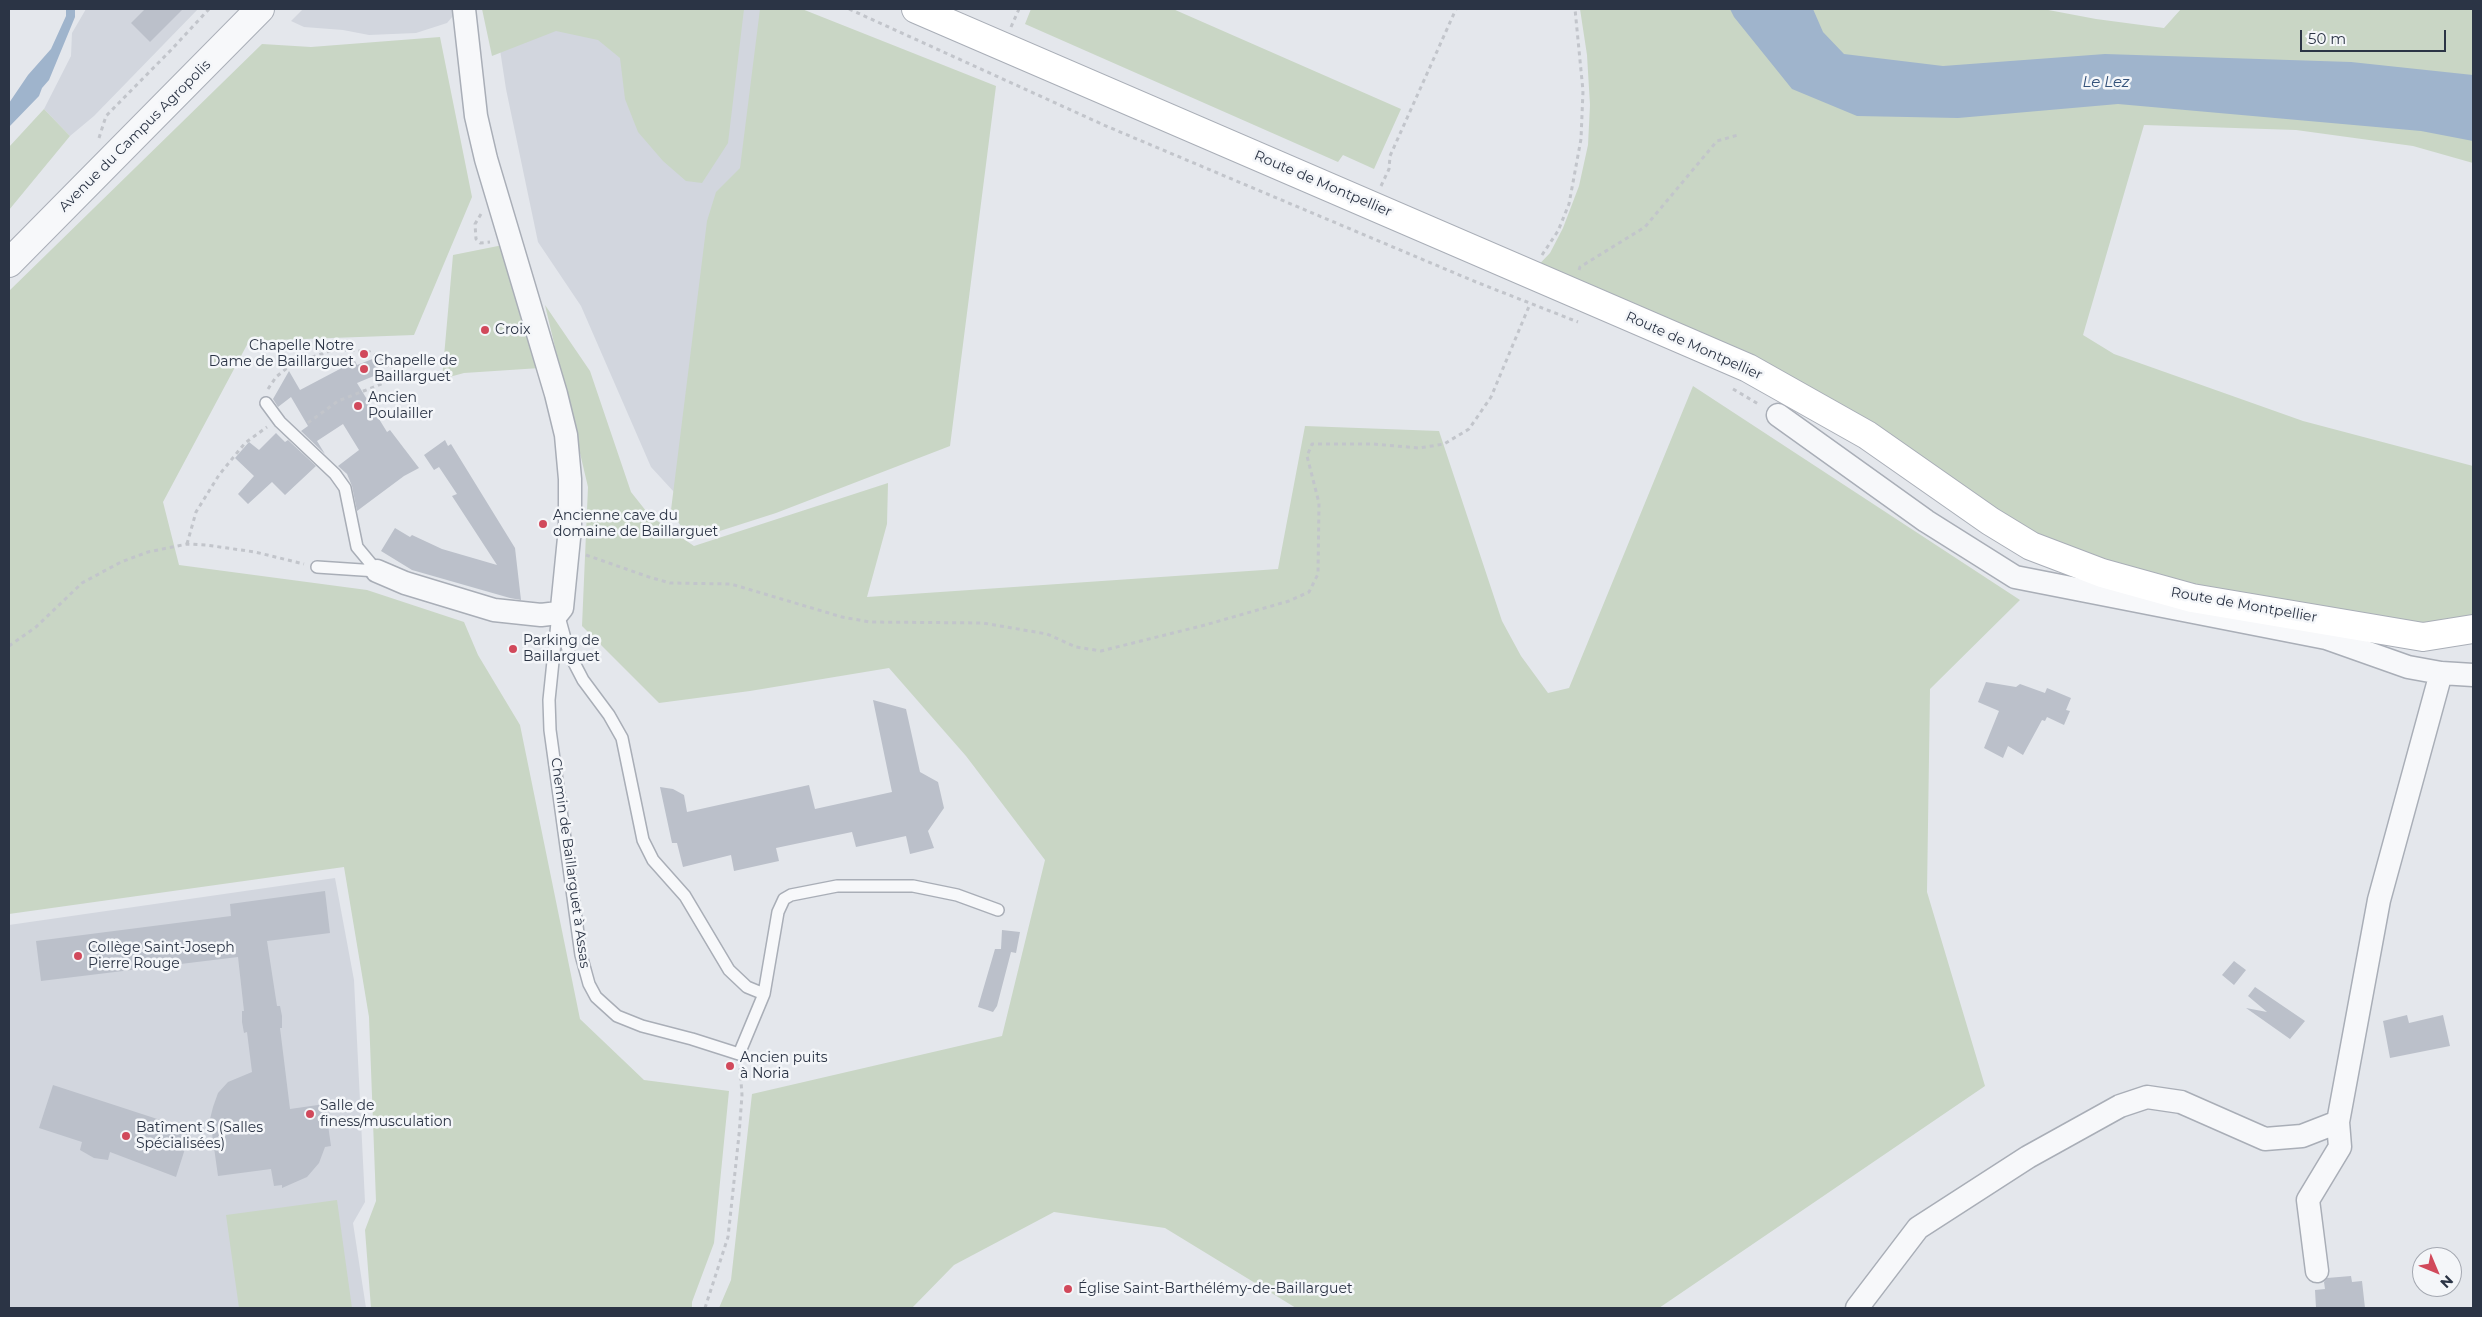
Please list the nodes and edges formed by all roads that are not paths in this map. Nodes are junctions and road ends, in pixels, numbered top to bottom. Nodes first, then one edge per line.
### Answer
1 (260, 9) edge
2 (464, 9) edge
3 (916, 9) edge
4 (9, 263) edge
5 (266, 404) road end
6 (1778, 415) road end
7 (317, 567) road end
8 (377, 571) junction
9 (558, 613) junction
10 (2473, 629) edge
11 (2441, 673) junction
12 (2473, 675) edge
13 (998, 910) dead end
14 (764, 994) junction
15 (2338, 1122) junction
16 (2317, 1271) dead end
17 (1857, 1308) edge

1 - 4 street, Avenue du Campus Agropolis
2 - 9 street
3 - 10 main road, Route de Montpellier
5 - 8 lane
6 - 11 street
7 - 8 lane
8 - 9 street
9 - 14 lane
9 - 14 lane, Chemin de Baillarguet à Assas
11 - 12 street
11 - 15 street
13 - 14 lane
15 - 16 street
15 - 17 street

